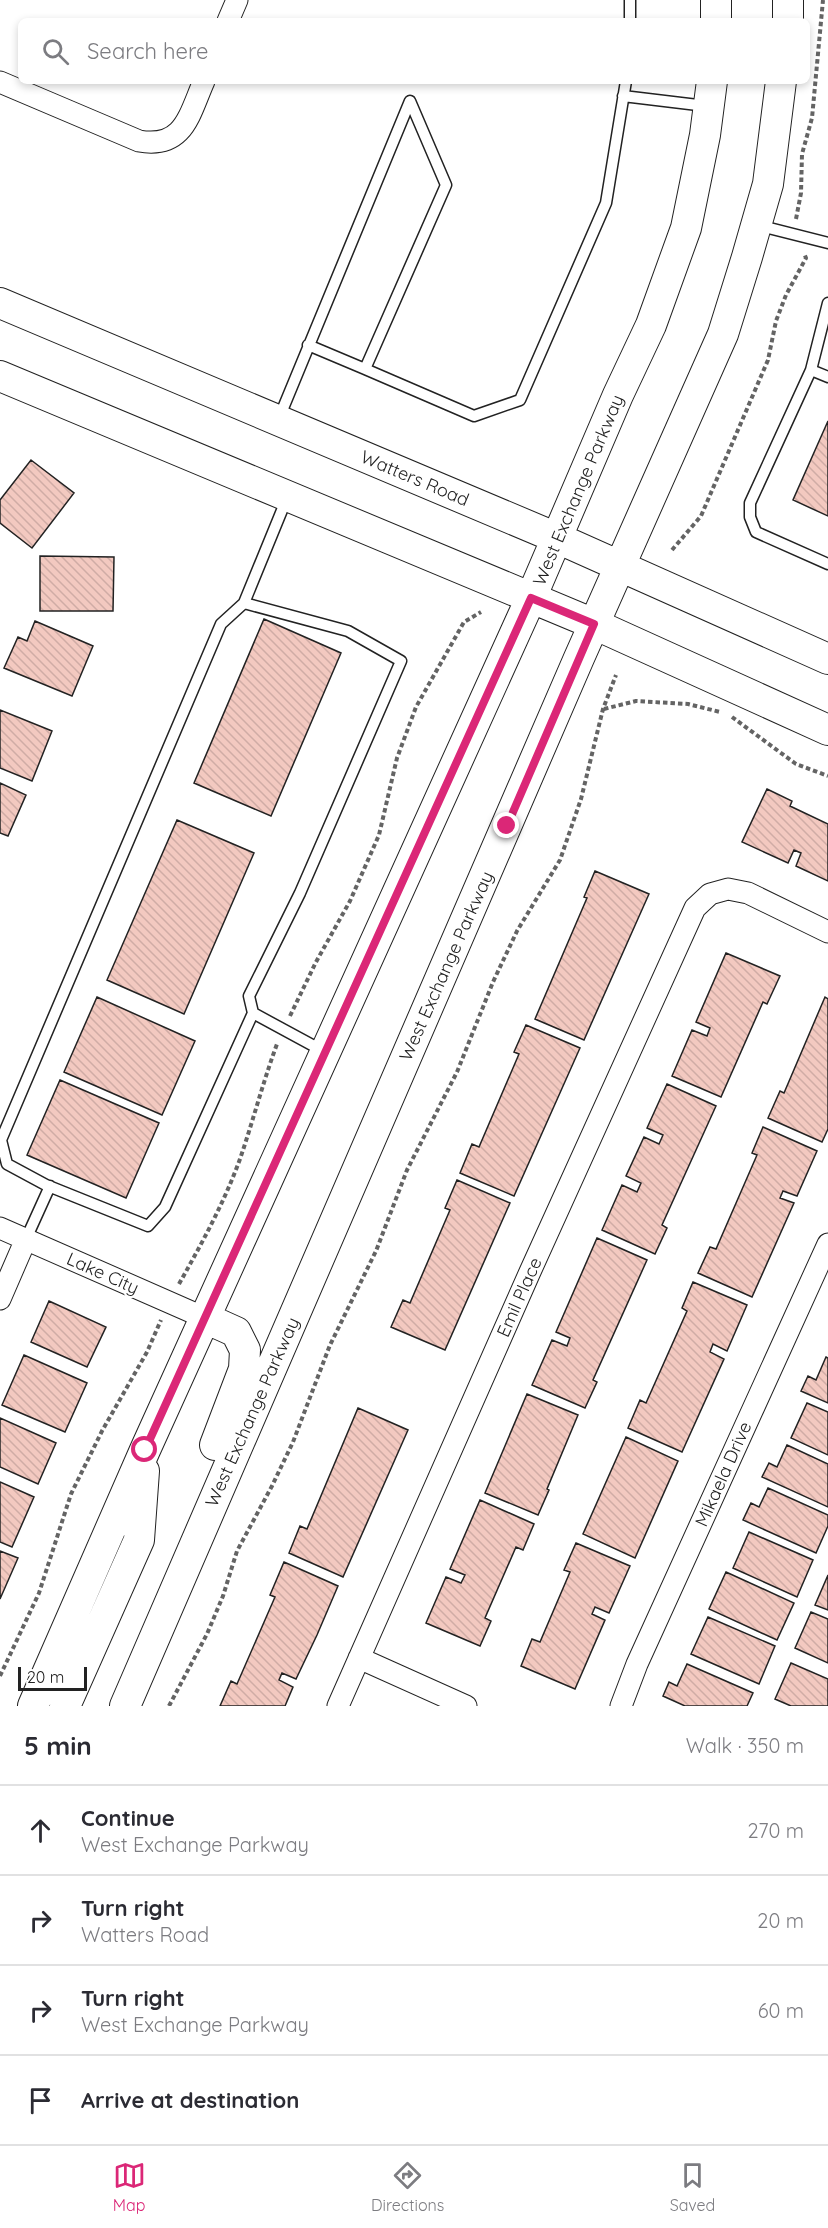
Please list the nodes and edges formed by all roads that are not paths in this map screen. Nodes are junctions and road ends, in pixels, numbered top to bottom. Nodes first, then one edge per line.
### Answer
1 (237, 0) edge
2 (630, 0) edge
3 (716, 0) edge
4 (788, 0) edge
5 (229, 18) edge
6 (630, 18) edge
7 (716, 18) edge
8 (788, 18) edge
9 (0, 82) edge
10 (203, 84) edge
11 (625, 84) edge
12 (781, 84) edge
13 (710, 94) edge
14 (623, 96) junction
15 (756, 225) junction
16 (828, 243) edge
17 (0, 303) edge
18 (828, 303) edge
19 (308, 345) junction
20 (365, 369) junction
21 (811, 370) junction
22 (0, 376) edge
23 (828, 378) edge
24 (277, 421) junction
25 (288, 496) junction
26 (557, 538) junction
27 (828, 564) edge
28 (621, 567) junction
29 (531, 598) junction
30 (244, 603) junction
31 (594, 624) junction
32 (828, 659) edge
33 (828, 730) edge
34 (828, 932) edge
35 (253, 1013) junction
36 (325, 1052) junction
37 (50, 1186) junction
38 (0, 1228) edge
39 (26, 1239) junction
40 (828, 1244) edge
41 (0, 1299) edge
42 (205, 1318) junction
43 (145, 1450) junction
44 (168, 1605) junction
45 (359, 1658) junction
46 (33, 1706) edge
47 (65, 1706) edge
48 (125, 1706) edge
49 (338, 1706) edge
50 (466, 1706) edge
51 (621, 1706) edge

1 - 5 street
2 - 6 lane
3 - 7 main road
4 - 8 main road
9 - 10 street
11 - 14 lane
12 - 15 main road, West Exchange Parkway
13 - 14 lane
13 - 26 main road, West Exchange Parkway
14 - 20 lane
15 - 16 lane
15 - 28 main road, West Exchange Parkway
17 - 24 main road, Watters Road
18 - 21 lane
19 - 20 lane
19 - 20 lane
19 - 24 lane
21 - 23 lane
21 - 27 lane
22 - 25 main road
24 - 26 main road, Watters Road
25 - 29 main road
25 - 30 lane
26 - 28 main road, Watters Road
26 - 29 main road, West Exchange Parkway
28 - 31 main road, West Exchange Parkway
28 - 32 main road, Watters Road
29 - 31 main road
29 - 36 main road, West Exchange Parkway
30 - 35 lane
30 - 37 lane
31 - 33 main road
31 - 44 main road, West Exchange Parkway
34 - 45 street, Emil Place
35 - 36 lane
35 - 37 lane
36 - 42 main road, West Exchange Parkway
37 - 39 lane
38 - 39 street, Lake City
39 - 41 street
39 - 42 street, Lake City
40 - 51 street, Mikaela Drive
42 - 43 main road, West Exchange Parkway
42 - 44 main road
43 - 46 main road, West Exchange Parkway
43 - 47 main road
44 - 48 main road, West Exchange Parkway
45 - 49 street, Emil Place
45 - 50 street

